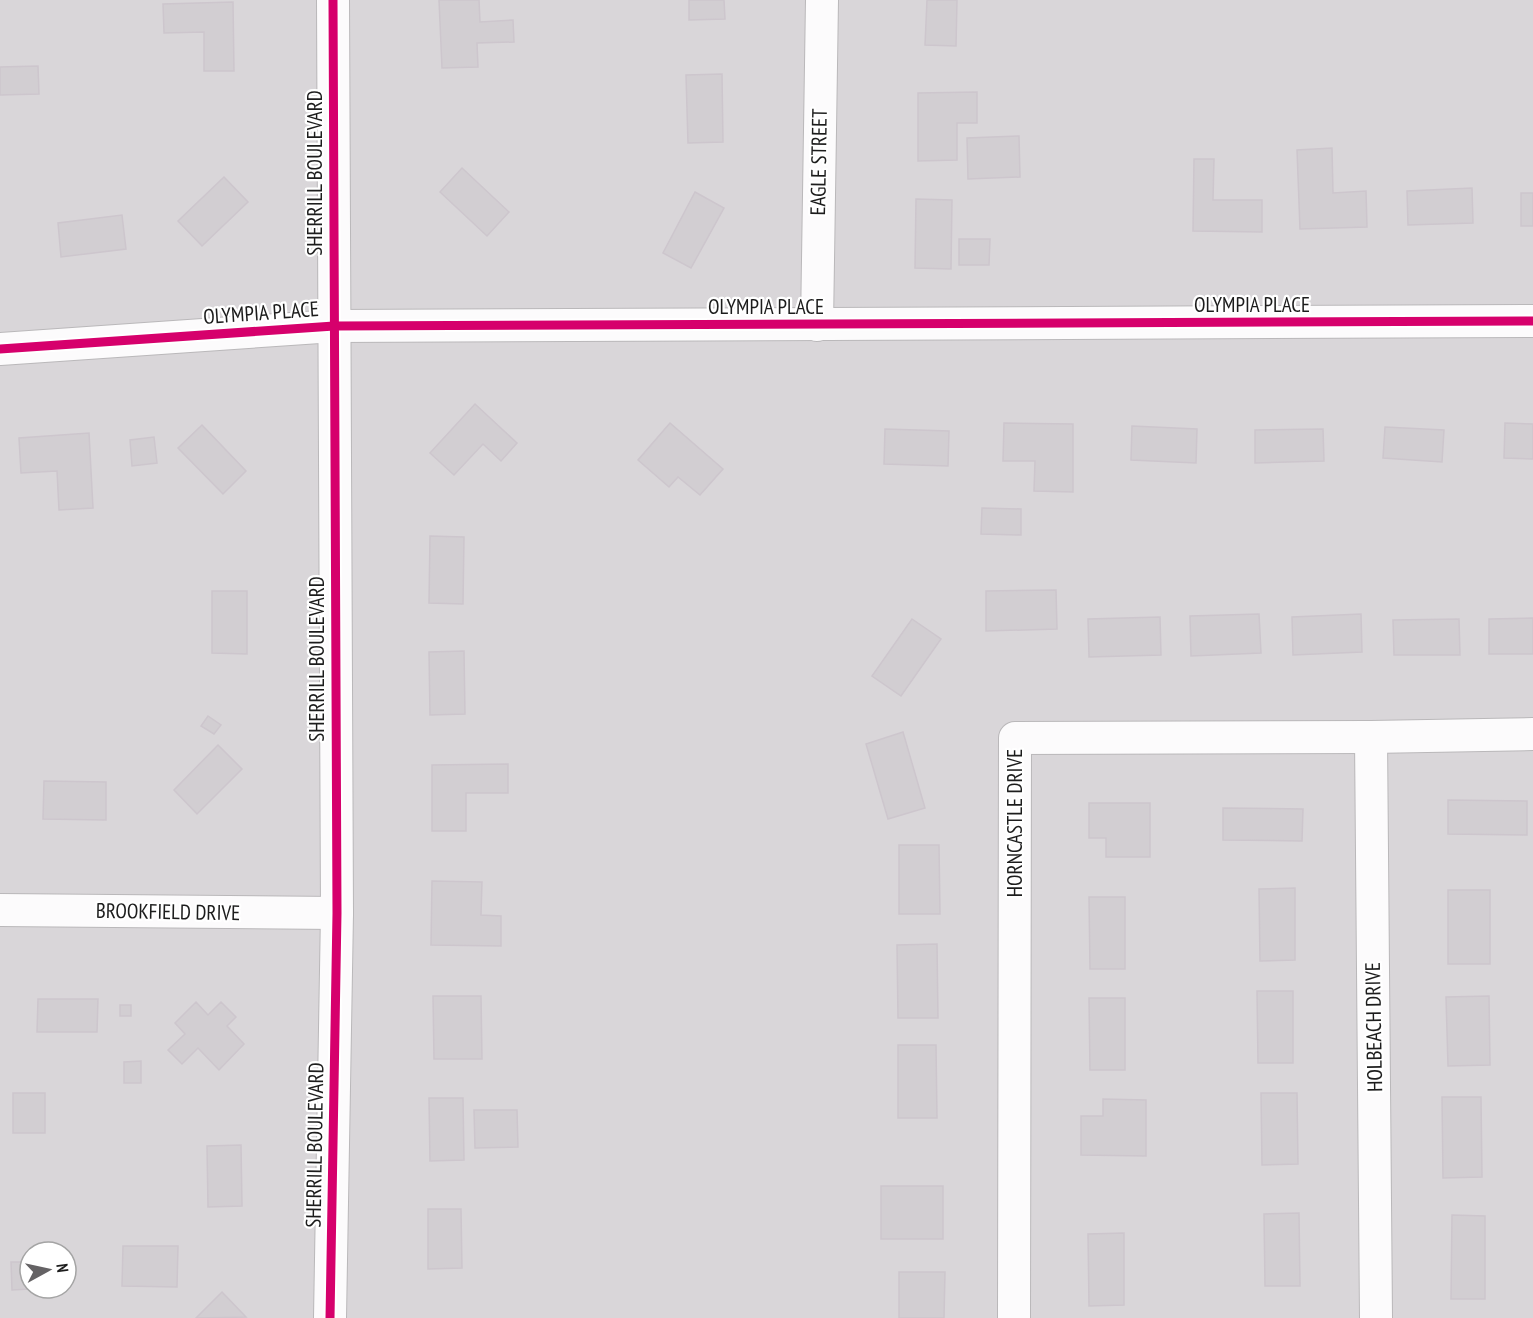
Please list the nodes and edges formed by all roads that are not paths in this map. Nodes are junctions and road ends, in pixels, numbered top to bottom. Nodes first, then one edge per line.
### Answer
1 (333, 0) edge
2 (822, 0) edge
3 (1533, 321) edge
4 (817, 325) junction
5 (334, 326) junction
6 (0, 349) edge
7 (1533, 734) edge
8 (1371, 736) junction
9 (0, 910) edge
10 (337, 913) junction
11 (330, 1318) edge
12 (1014, 1318) edge
13 (1376, 1318) edge

1 - 5 street, SHERRILL BOULEVARD
2 - 4 street, EAGLE STREET
3 - 4 street, OLYMPIA PLACE
4 - 5 street, OLYMPIA PLACE
5 - 6 street, OLYMPIA PLACE
5 - 10 street, SHERRILL BOULEVARD
7 - 8 street, HORNCASTLE DRIVE
8 - 12 street, HORNCASTLE DRIVE
8 - 13 street, HOLBEACH DRIVE
9 - 10 street, BROOKFIELD DRIVE
10 - 11 street, SHERRILL BOULEVARD

